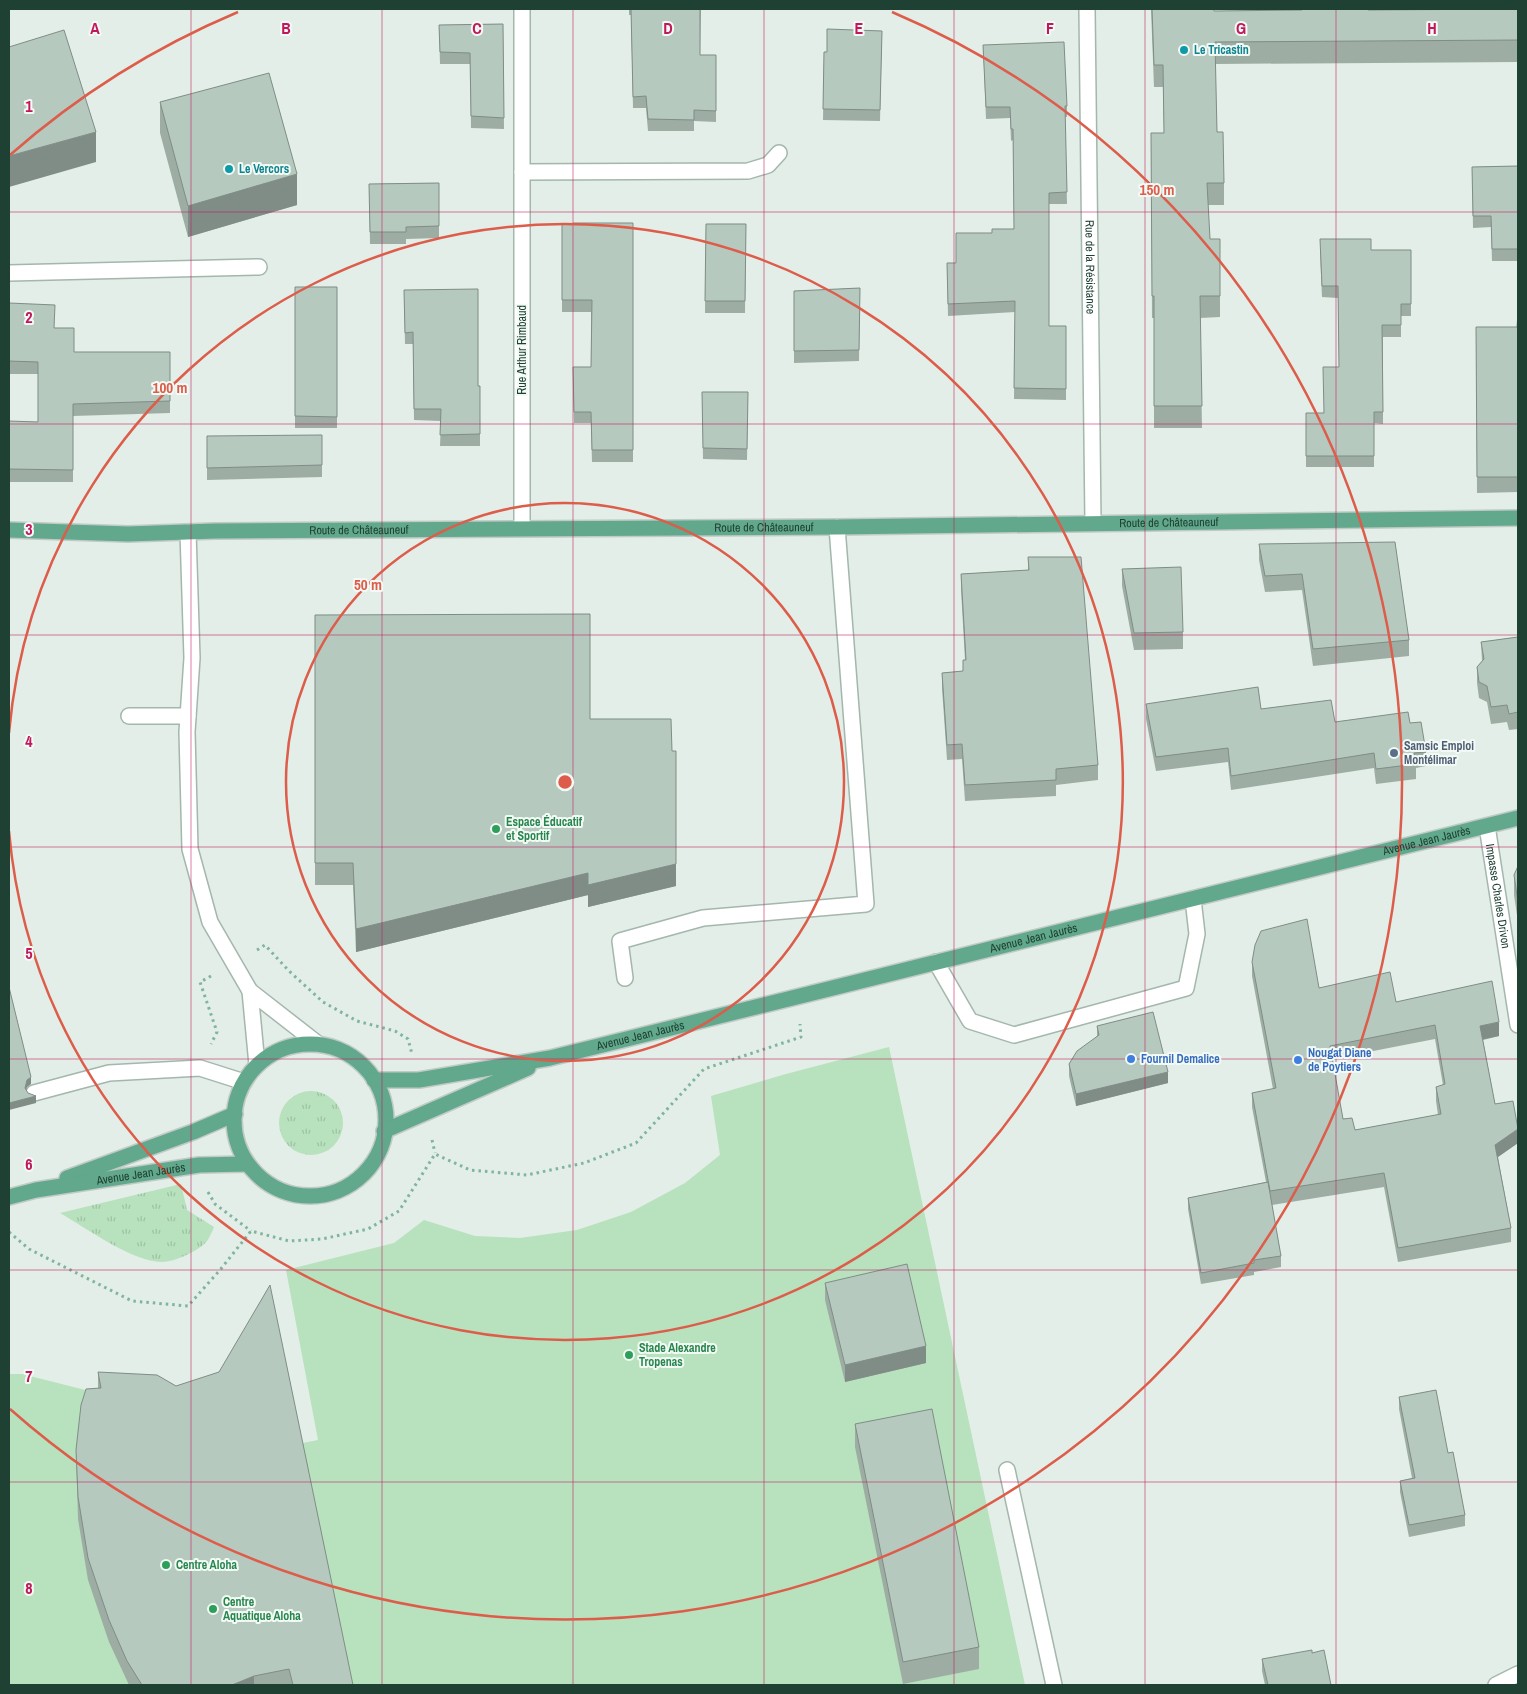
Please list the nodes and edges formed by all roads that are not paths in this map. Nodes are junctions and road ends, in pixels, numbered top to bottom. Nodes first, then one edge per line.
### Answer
1 (522, 9) edge
2 (1087, 9) edge
3 (779, 153) dead end
4 (522, 172) junction
5 (259, 267) dead end
6 (9, 274) edge
7 (1518, 518) edge
8 (1092, 523) junction
9 (837, 526) junction
10 (522, 528) junction
11 (9, 530) edge
12 (188, 532) junction
13 (129, 716) dead end
14 (188, 716) junction
15 (1518, 818) edge
16 (1487, 826) junction
17 (1192, 899) junction
18 (936, 962) junction
19 (625, 978) dead end
20 (250, 992) junction
21 (1518, 1025) edge
22 (318, 1044) junction
23 (550, 1058) junction
24 (257, 1065) junction
25 (374, 1080) junction
26 (244, 1082) junction
27 (34, 1093) edge
28 (234, 1114) junction
29 (384, 1131) junction
30 (247, 1164) junction
31 (36, 1190) junction
32 (9, 1197) edge
33 (1007, 1470) dead end
34 (1518, 1674) edge
35 (1054, 1685) edge
36 (1496, 1685) edge

1 - 4 street, Rue Arthur Rimbaud
2 - 8 street, Rue de la Résistance
3 - 4 street
4 - 10 street, Rue Arthur Rimbaud
5 - 6 street
7 - 8 main road, Route de Châteauneuf
8 - 9 main road, Route de Châteauneuf
9 - 10 main road, Route de Châteauneuf
9 - 19 street
10 - 12 main road, Route de Châteauneuf
11 - 12 main road, Route de Châteauneuf
12 - 14 street
13 - 14 street
14 - 20 street
15 - 16 main road, Avenue Jean Jaurès
16 - 17 main road, Avenue Jean Jaurès
16 - 21 street, Impasse Charles Drivon
17 - 18 main road, Avenue Jean Jaurès
17 - 18 street
18 - 23 main road, Avenue Jean Jaurès
20 - 22 street
20 - 24 street
22 - 24 main road
22 - 25 main road
23 - 25 main road, Avenue Jean Jaurès
23 - 29 main road, Avenue Jean Jaurès
24 - 26 main road
25 - 29 main road
26 - 27 street
26 - 28 main road
28 - 30 main road
28 - 31 main road, Avenue Jean Jaurès
29 - 30 main road
30 - 31 main road, Avenue Jean Jaurès
31 - 32 main road, Avenue Jean Jaurès
33 - 35 street
34 - 36 street

